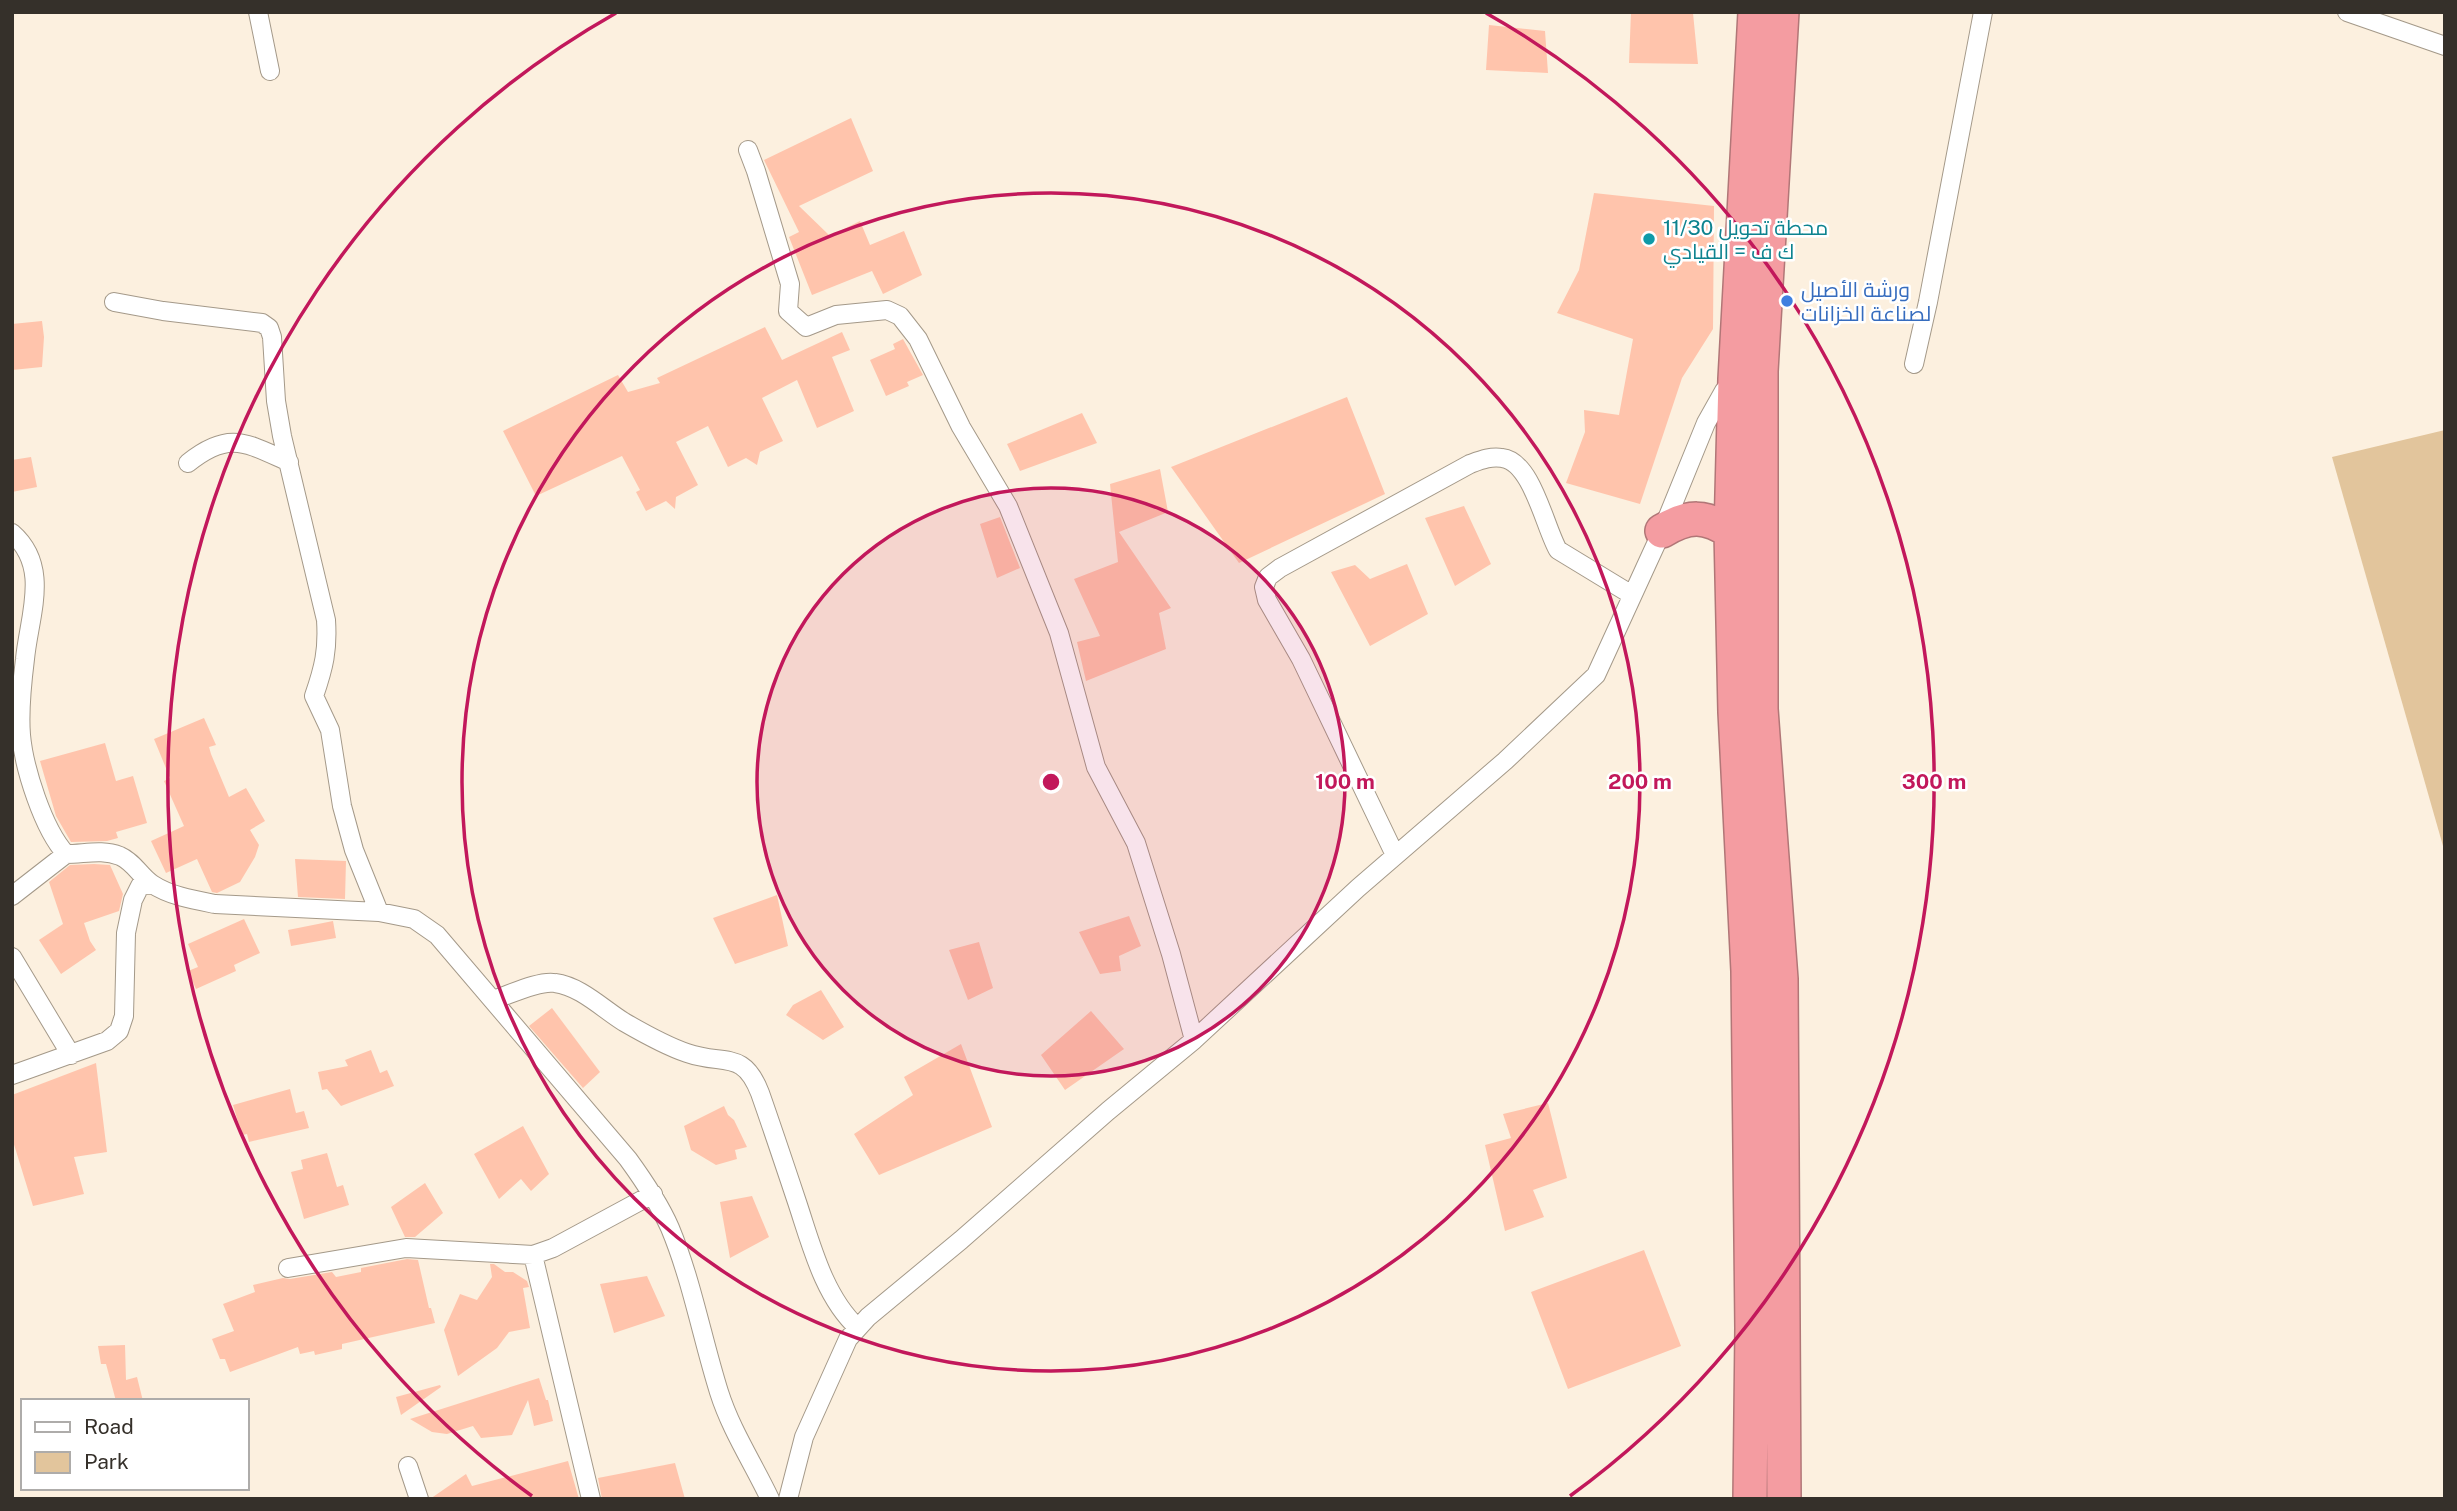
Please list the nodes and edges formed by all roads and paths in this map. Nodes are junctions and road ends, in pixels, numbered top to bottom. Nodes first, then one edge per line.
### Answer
1 (258, 12) edge
2 (1755, 12) edge
3 (1782, 12) edge
4 (1983, 12) edge
5 (2347, 12) edge
6 (2445, 46) edge
7 (270, 72) dead end
8 (748, 150) dead end
9 (114, 302) dead end
10 (1914, 364) dead end
11 (1748, 375) junction
12 (289, 462) junction
13 (188, 463) dead end
14 (1662, 531) junction
15 (1731, 532) junction
16 (12, 533) edge
17 (1632, 595) junction
18 (66, 854) junction
19 (1395, 855) junction
20 (152, 884) junction
21 (12, 896) edge
22 (379, 912) junction
23 (12, 957) edge
24 (493, 1000) junction
25 (1194, 1040) junction
26 (71, 1055) junction
27 (12, 1075) edge
28 (653, 1194) junction
29 (533, 1255) junction
30 (288, 1268) dead end
31 (858, 1328) junction
32 (408, 1466) dead end
33 (419, 1499) edge
34 (591, 1499) edge
35 (769, 1499) edge
36 (788, 1499) edge
37 (1750, 1499) edge
38 (1784, 1499) edge

1 - 7 street
2 - 11 highway
3 - 11 highway
4 - 10 street
5 - 6 street
8 - 25 street
9 - 12 street
11 - 14 street
11 - 15 highway
11 - 38 highway
12 - 13 street
12 - 22 street
14 - 15 highway
14 - 17 street
15 - 37 highway
16 - 18 street
17 - 19 street
17 - 19 street
18 - 20 street
18 - 21 street
19 - 25 street
20 - 22 street
20 - 26 street
22 - 24 street
23 - 26 street
24 - 28 street
24 - 31 street
25 - 31 street
26 - 27 street
28 - 29 street
28 - 35 street
29 - 30 street
29 - 34 street
31 - 36 street
32 - 33 street

